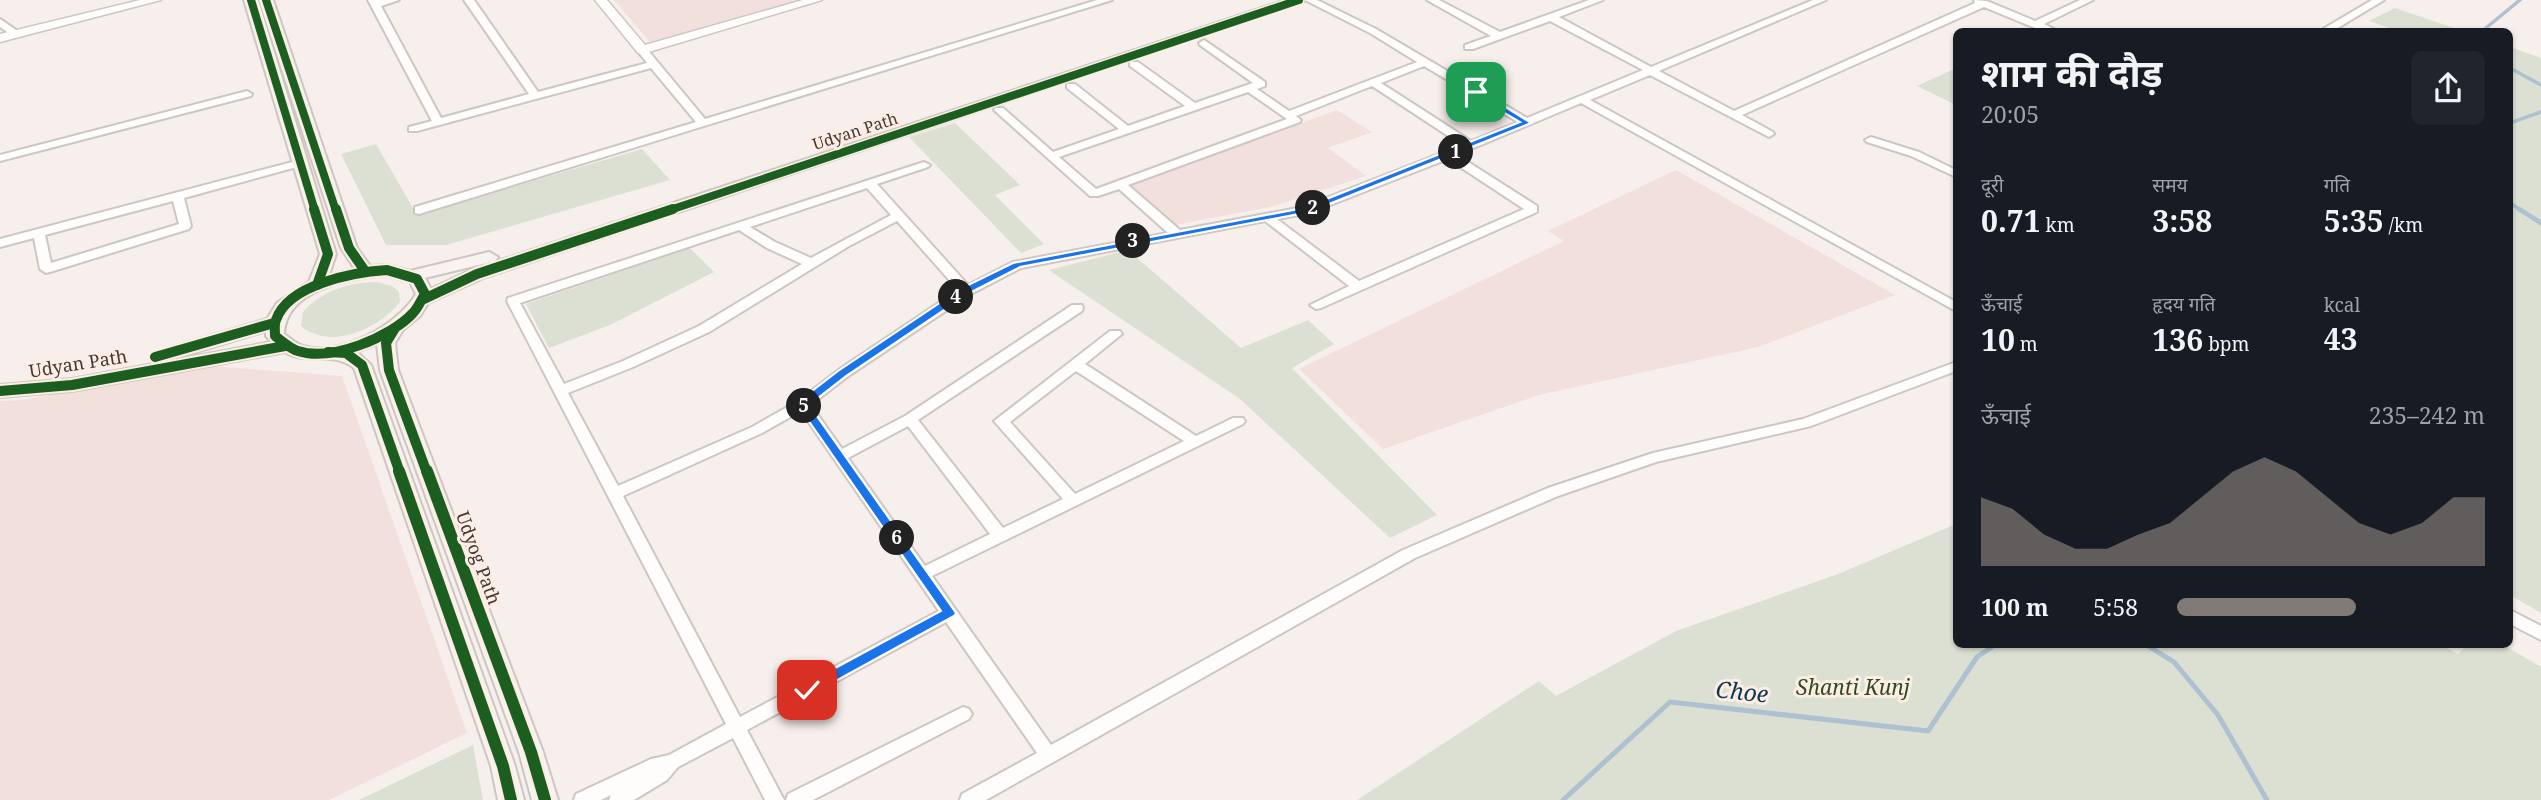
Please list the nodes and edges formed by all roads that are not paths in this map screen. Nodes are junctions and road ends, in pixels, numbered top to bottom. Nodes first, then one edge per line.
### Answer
1 (155, 0) edge
2 (251, 0) edge
3 (266, 0) edge
4 (394, 0) edge
5 (469, 0) edge
6 (601, 0) edge
7 (816, 0) edge
8 (1107, 0) edge
9 (1271, 0) edge
10 (1299, 0) edge
11 (1310, 0) edge
12 (1333, 0) edge
13 (1432, 0) edge
14 (1598, 0) edge
15 (1821, 0) edge
16 (2379, 0) edge
17 (1980, 1) edge
18 (2082, 1) edge
19 (374, 2) edge
20 (1092, 2) edge
21 (1551, 17) junction
22 (0, 22) edge
23 (2036, 24) junction
24 (2046, 28) edge
25 (2330, 28) edge
26 (1373, 31) junction
27 (16, 34) junction
28 (1499, 36) junction
29 (0, 38) edge
30 (1203, 43) dead end
31 (1469, 47) dead end
32 (642, 50) junction
33 (1425, 62) junction
34 (653, 64) junction
35 (1134, 64) dead end
36 (1651, 71) junction
37 (1373, 82) junction
38 (1070, 86) dead end
39 (1249, 88) junction
40 (247, 93) dead end
41 (535, 96) junction
42 (1583, 100) junction
43 (1193, 107) junction
44 (999, 110) dead end
45 (1288, 115) junction
46 (1733, 115) junction
47 (438, 122) junction
48 (1527, 123) junction
49 (703, 124) junction
50 (413, 129) dead end
51 (1126, 130) junction
52 (1769, 134) dead end
53 (1871, 140) dead end
54 (1471, 146) junction
55 (1449, 155) junction
56 (1052, 156) junction
57 (0, 158) edge
58 (300, 163) junction
59 (924, 165) dead end
60 (1953, 173) edge
61 (869, 183) junction
62 (1120, 184) junction
63 (177, 195) junction
64 (419, 210) dead end
65 (898, 216) junction
66 (1267, 217) junction
67 (740, 226) junction
68 (39, 233) junction
69 (1176, 233) junction
70 (0, 243) edge
71 (811, 263) junction
72 (365, 271) junction
73 (412, 276) junction
74 (317, 285) junction
75 (1358, 287) junction
76 (966, 291) junction
77 (424, 299) junction
78 (1316, 305) dead end
79 (1953, 305) edge
80 (1077, 308) dead end
81 (274, 323) junction
82 (394, 330) junction
83 (1115, 334) dead end
84 (285, 346) junction
85 (328, 352) junction
86 (1075, 364) junction
87 (1953, 367) edge
88 (0, 379) edge
89 (0, 391) edge
90 (559, 391) junction
91 (803, 404) junction
92 (910, 419) junction
93 (1238, 421) dead end
94 (1195, 442) junction
95 (840, 456) junction
96 (614, 494) junction
97 (1073, 500) junction
98 (1000, 536) junction
99 (922, 574) junction
100 (949, 613) junction
101 (2513, 618) edge
102 (2541, 634) edge
103 (963, 714) dead end
104 (736, 729) junction
105 (1049, 756) junction
106 (672, 762) junction
107 (511, 800) edge
108 (545, 800) edge
109 (583, 800) edge
110 (618, 800) edge
111 (775, 800) edge
112 (795, 800) edge
113 (969, 800) edge

1 - 27 street
2 - 58 main road
3 - 72 main road
4 - 19 street
5 - 41 street
6 - 32 street
7 - 32 street
8 - 20 street
9 - 73 main road, Udyan Path
10 - 77 main road, Udyan Path
11 - 26 street
12 - 26 street
13 - 28 street
14 - 21 street
15 - 36 street
16 - 25 street
17 - 23 street
17 - 46 street
18 - 23 street
19 - 47 street
20 - 49 street
21 - 28 street
21 - 36 street
22 - 27 street
23 - 24 street
26 - 33 street
27 - 29 street
28 - 31 street
30 - 39 street
32 - 34 street
33 - 37 street
33 - 48 street
34 - 41 street
34 - 49 street
35 - 43 street
36 - 42 street
36 - 46 street
37 - 45 street
37 - 54 street
38 - 51 street
39 - 43 street
39 - 45 street
40 - 57 street
41 - 47 street
42 - 48 street
42 - 79 street
43 - 51 street
44 - 56 street
45 - 62 street
46 - 52 street
47 - 50 street
48 - 54 street
49 - 64 street
51 - 56 street
53 - 60 street
54 - 55 street
55 - 66 street
55 - 75 street
56 - 62 street
58 - 63 street
58 - 74 main road
59 - 61 street
61 - 65 street
61 - 67 street
62 - 69 street
63 - 68 street
63 - 68 street
65 - 71 street
65 - 76 street
66 - 69 street
66 - 75 street
67 - 71 street
67 - 90 street
68 - 70 street
69 - 76 street
71 - 90 street
72 - 73 main road
72 - 74 main road
73 - 77 main road
74 - 81 main road
75 - 78 street
76 - 91 street
77 - 82 main road
80 - 92 street
81 - 84 main road
81 - 88 main road, Udyan Path
82 - 85 main road
82 - 108 main road, Udyog Path
83 - 86 street
84 - 85 main road, Udyan Path
84 - 89 main road, Udyan Path
85 - 107 main road
86 - 94 street
86 - 97 street
87 - 105 street
90 - 96 street
91 - 95 street
91 - 96 street
92 - 95 street
92 - 98 street
93 - 94 street
94 - 97 street
95 - 99 street
96 - 104 street
97 - 98 street
98 - 99 street
99 - 100 street
100 - 104 street
100 - 105 street
101 - 102 street
103 - 112 street
104 - 106 street
104 - 111 street
105 - 113 street
106 - 109 street
106 - 110 street

